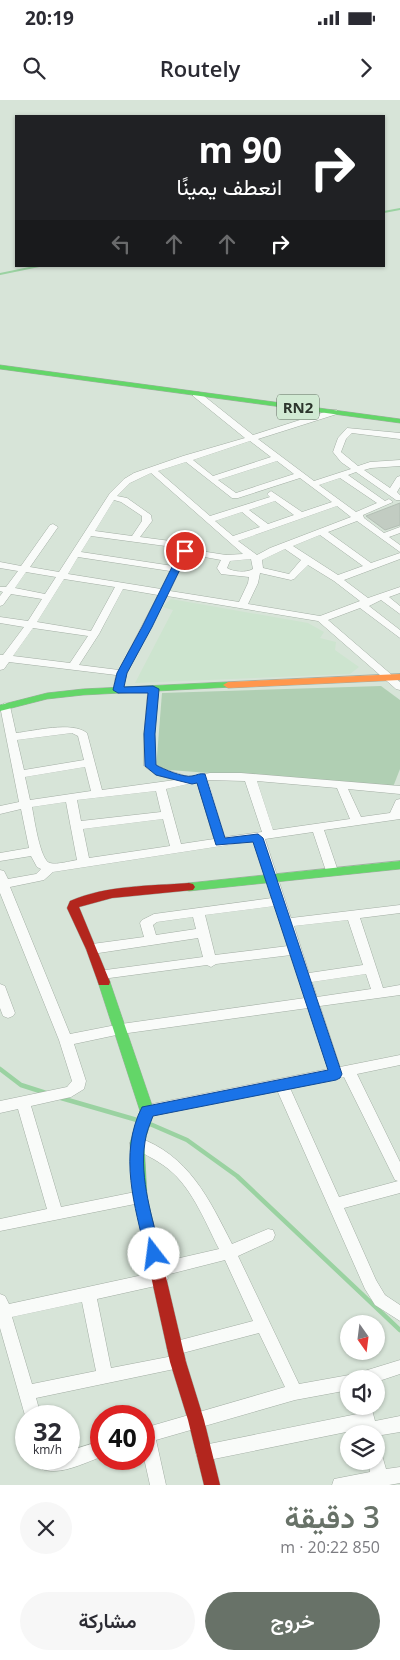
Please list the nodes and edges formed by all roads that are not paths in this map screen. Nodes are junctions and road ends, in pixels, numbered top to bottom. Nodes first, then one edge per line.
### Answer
1 (0, 367) edge
2 (196, 394) junction
3 (334, 412) junction
4 (400, 421) edge
5 (400, 436) edge
6 (251, 438) junction
7 (186, 458) junction
8 (278, 458) junction
9 (400, 463) edge
10 (357, 469) junction
11 (152, 470) junction
12 (341, 474) junction
13 (301, 476) junction
14 (213, 479) junction
15 (400, 479) edge
16 (312, 484) junction
17 (262, 487) junction
18 (397, 496) edge
19 (112, 497) junction
20 (277, 498) junction
21 (338, 503) junction
22 (384, 504) junction
23 (243, 509) junction
24 (300, 515) junction
25 (358, 516) junction
26 (208, 520) junction
27 (53, 527) dead end
28 (266, 527) junction
29 (400, 530) edge
30 (320, 532) junction
31 (88, 533) junction
32 (382, 536) junction
33 (134, 539) junction
34 (232, 540) junction
35 (286, 545) junction
36 (400, 549) edge
37 (185, 551) junction
38 (75, 554) junction
39 (400, 556) edge
40 (255, 557) junction
41 (226, 558) junction
42 (307, 560) junction
43 (0, 565) edge
44 (370, 567) junction
45 (25, 568) junction
46 (175, 569) junction
47 (256, 572) junction
48 (61, 575) junction
49 (337, 579) junction
50 (121, 584) junction
51 (4, 590) edge
52 (400, 590) edge
53 (164, 592) junction
54 (48, 597) junction
55 (383, 597) junction
56 (0, 603) edge
57 (365, 604) junction
58 (242, 605) junction
59 (400, 610) edge
60 (322, 619) junction
61 (0, 620) edge
62 (30, 625) junction
63 (398, 630) edge
64 (94, 634) junction
65 (4, 657) edge
66 (73, 666) junction
67 (0, 667) edge
68 (122, 673) junction
69 (394, 678) edge
70 (400, 687) edge
71 (153, 689) junction
72 (118, 690) junction
73 (3, 707) edge
74 (13, 737) junction
75 (89, 763) junction
76 (20, 774) junction
77 (250, 778) junction
78 (196, 779) junction
79 (341, 785) junction
80 (160, 786) junction
81 (400, 790) edge
82 (96, 794) junction
83 (72, 798) junction
84 (400, 803) edge
85 (25, 804) junction
86 (1, 809) edge
87 (167, 815) junction
88 (397, 816) edge
89 (358, 821) junction
90 (76, 826) junction
91 (316, 826) junction
92 (263, 836) junction
93 (221, 842) junction
94 (176, 849) junction
95 (35, 851) junction
96 (0, 857) edge
97 (84, 863) junction
98 (400, 865) edge
99 (49, 868) junction
100 (332, 871) junction
101 (272, 878) junction
102 (2, 886) edge
103 (279, 901) junction
104 (400, 909) edge
105 (198, 913) junction
106 (353, 915) junction
107 (286, 923) junction
108 (202, 933) junction
109 (151, 940) junction
110 (92, 949) junction
111 (294, 950) junction
112 (211, 962) junction
113 (372, 969) junction
114 (102, 974) junction
115 (304, 978) junction
116 (0, 989) edge
117 (400, 990) edge
118 (379, 994) junction
119 (312, 1003) junction
120 (8, 1014) dead end
121 (121, 1029) junction
122 (66, 1040) junction
123 (400, 1060) edge
124 (342, 1072) junction
125 (282, 1085) junction
126 (23, 1102) junction
127 (0, 1107) edge
128 (144, 1119) junction
129 (137, 1143) junction
130 (400, 1176) edge
131 (400, 1187) edge
132 (140, 1197) junction
133 (334, 1204) junction
134 (56, 1214) junction
135 (0, 1224) edge
136 (268, 1235) dead end
137 (229, 1253) junction
138 (159, 1274) junction
139 (88, 1293) junction
140 (1, 1308) edge
141 (400, 1314) edge
142 (263, 1324) junction
143 (177, 1355) junction
144 (400, 1367) edge
145 (385, 1372) edge
146 (104, 1376) junction
147 (340, 1384) edge
148 (295, 1392) junction
149 (26, 1393) junction
150 (30, 1405) edge
151 (196, 1420) junction
152 (367, 1422) edge
153 (400, 1424) edge
154 (155, 1432) edge
155 (204, 1453) junction
156 (154, 1470) edge
157 (400, 1475) edge
158 (381, 1481) edge
159 (158, 1485) edge
160 (212, 1485) edge
161 (340, 1485) edge

1 - 2 main road, RN2
2 - 3 main road, RN2
2 - 6 street
3 - 4 main road, RN2
3 - 6 street
5 - 10 street
6 - 7 street
6 - 8 street
7 - 11 street
7 - 14 street
8 - 13 street
8 - 14 street
9 - 10 street
10 - 12 street
10 - 18 street
11 - 19 street
11 - 26 street
12 - 16 street
12 - 22 street
13 - 16 street
13 - 17 street
14 - 17 street
15 - 18 street
16 - 21 street
17 - 20 street
18 - 22 street
19 - 31 street
19 - 33 street
20 - 23 street
20 - 24 street
21 - 24 street
21 - 25 street
22 - 25 street
23 - 26 street
23 - 28 street
24 - 28 street
25 - 30 street
25 - 32 street
26 - 34 street
27 - 45 street
28 - 34 street
29 - 32 street
30 - 35 street
30 - 44 street
31 - 33 street
31 - 38 street
32 - 36 street
33 - 37 street
34 - 40 street
35 - 40 street
35 - 42 street
37 - 41 street
37 - 46 street
38 - 46 street
38 - 48 street
39 - 44 street
40 - 41 street
40 - 47 street
41 - 47 street
42 - 47 street
42 - 49 street
43 - 45 street
44 - 49 street
45 - 48 street
45 - 51 street
46 - 53 street
47 - 58 street
48 - 50 street
48 - 54 street
49 - 57 street
50 - 53 street
50 - 64 street
51 - 54 street
51 - 56 street
52 - 55 street
53 - 58 street
53 - 68 street
54 - 62 street
55 - 57 street
55 - 59 street
57 - 60 street
57 - 63 street
58 - 60 street
60 - 69 street
61 - 62 street
62 - 64 street
62 - 65 street
64 - 66 street
65 - 66 street
65 - 67 street
66 - 68 street
68 - 72 street
69 - 70 street
69 - 71 main road
71 - 72 main road
71 - 78 street
72 - 73 main road
73 - 74 street
74 - 75 street
74 - 76 street
75 - 76 street
75 - 82 street
76 - 85 street
77 - 78 street
77 - 79 street
77 - 92 street
78 - 80 street
78 - 93 street
79 - 81 street
79 - 89 street
80 - 82 street
80 - 87 street
82 - 83 street
83 - 85 street
83 - 90 street
84 - 88 street
85 - 86 street
85 - 95 street
87 - 90 street
87 - 94 street
88 - 89 street
89 - 91 street
90 - 97 street
91 - 92 street
91 - 100 street
92 - 93 street
92 - 101 street
93 - 94 street
94 - 97 street
95 - 96 street
95 - 99 street
97 - 99 street
98 - 100 main road
99 - 102 street
100 - 101 main road
101 - 103 street
101 - 110 main road
102 - 122 street
103 - 105 street
103 - 107 street
104 - 106 street
105 - 108 street
105 - 109 street
106 - 107 street
106 - 113 street
107 - 111 street
108 - 109 street
108 - 112 street
109 - 110 street
110 - 114 main road
111 - 112 street
111 - 115 street
112 - 114 street
113 - 115 street
113 - 118 street
114 - 121 main road
115 - 119 street
116 - 120 street
117 - 118 street
118 - 119 street
119 - 121 street
119 - 124 street
121 - 122 street
121 - 128 main road
122 - 126 street
123 - 124 street
124 - 125 street
124 - 130 street
125 - 128 street
125 - 133 street
126 - 127 street
126 - 134 street
128 - 129 main road
129 - 132 main road
129 - 137 street
131 - 133 street
132 - 134 street
132 - 138 main road
133 - 141 street
134 - 135 street
136 - 137 street
137 - 138 street
137 - 142 street
138 - 139 street
138 - 143 main road
139 - 140 street
139 - 146 street
140 - 149 street
142 - 143 street
142 - 148 street
143 - 146 street
143 - 151 main road
144 - 145 street
146 - 149 street
147 - 148 street
148 - 151 street
149 - 150 street
151 - 154 street
151 - 155 main road
152 - 153 street
152 - 155 street
155 - 160 main road
156 - 159 street
157 - 158 street
158 - 161 street

